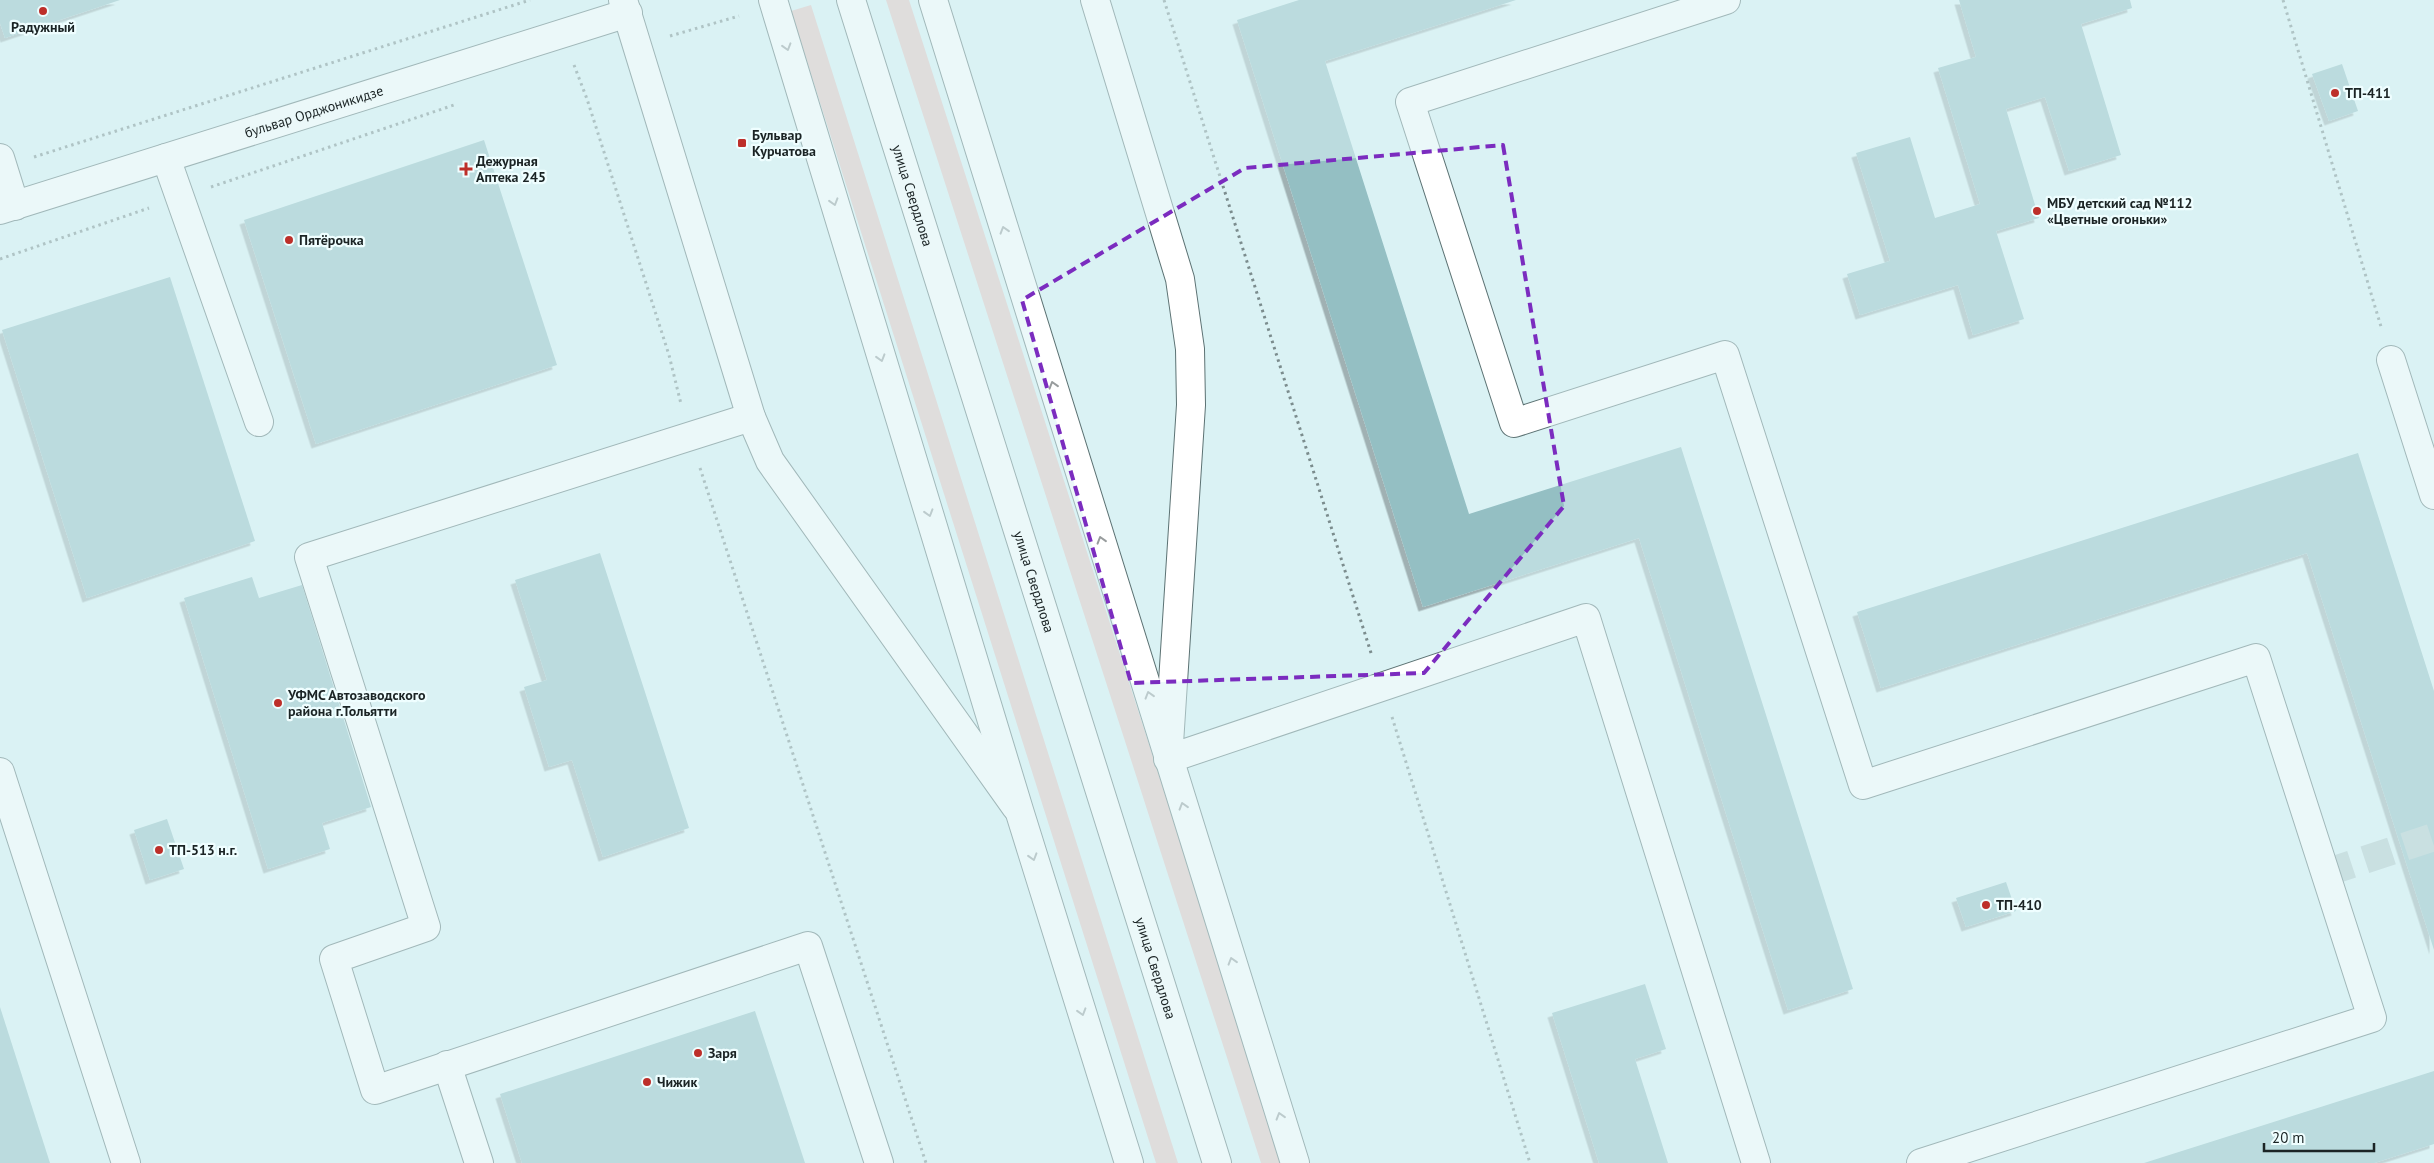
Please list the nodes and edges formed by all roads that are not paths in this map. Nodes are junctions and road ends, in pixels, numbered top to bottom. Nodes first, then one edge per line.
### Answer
1 (773, 0) edge
2 (851, 0) edge
3 (933, 0) edge
4 (1095, 0) edge
5 (1726, 0) edge
6 (626, 7) edge
7 (166, 158) junction
8 (2, 162) edge
9 (8, 208) edge
10 (2391, 360) road end
11 (751, 416) junction
12 (259, 422) dead end
13 (2434, 494) edge
14 (1168, 759) junction
15 (0, 772) edge
16 (1019, 810) junction
17 (447, 1065) junction
18 (126, 1163) edge
19 (479, 1163) edge
20 (878, 1163) edge
21 (1129, 1163) edge
22 (1217, 1163) edge
23 (1295, 1163) edge
24 (1756, 1163) edge
25 (1921, 1163) edge

1 -> 16 main road
2 - 22 main road, улица Свердлова
14 -> 3 main road
4 - 14 main road
5 - 25 main road
6 - 7 main road, бульвар Орджоникидзе
6 - 11 main road
7 - 9 main road, бульвар Орджоникидзе
7 - 12 main road
8 - 9 main road
10 - 13 main road
11 - 16 main road
11 - 17 main road
23 -> 14 main road
14 - 24 main road
15 - 18 main road
16 -> 21 main road
17 - 19 main road
17 - 20 main road

